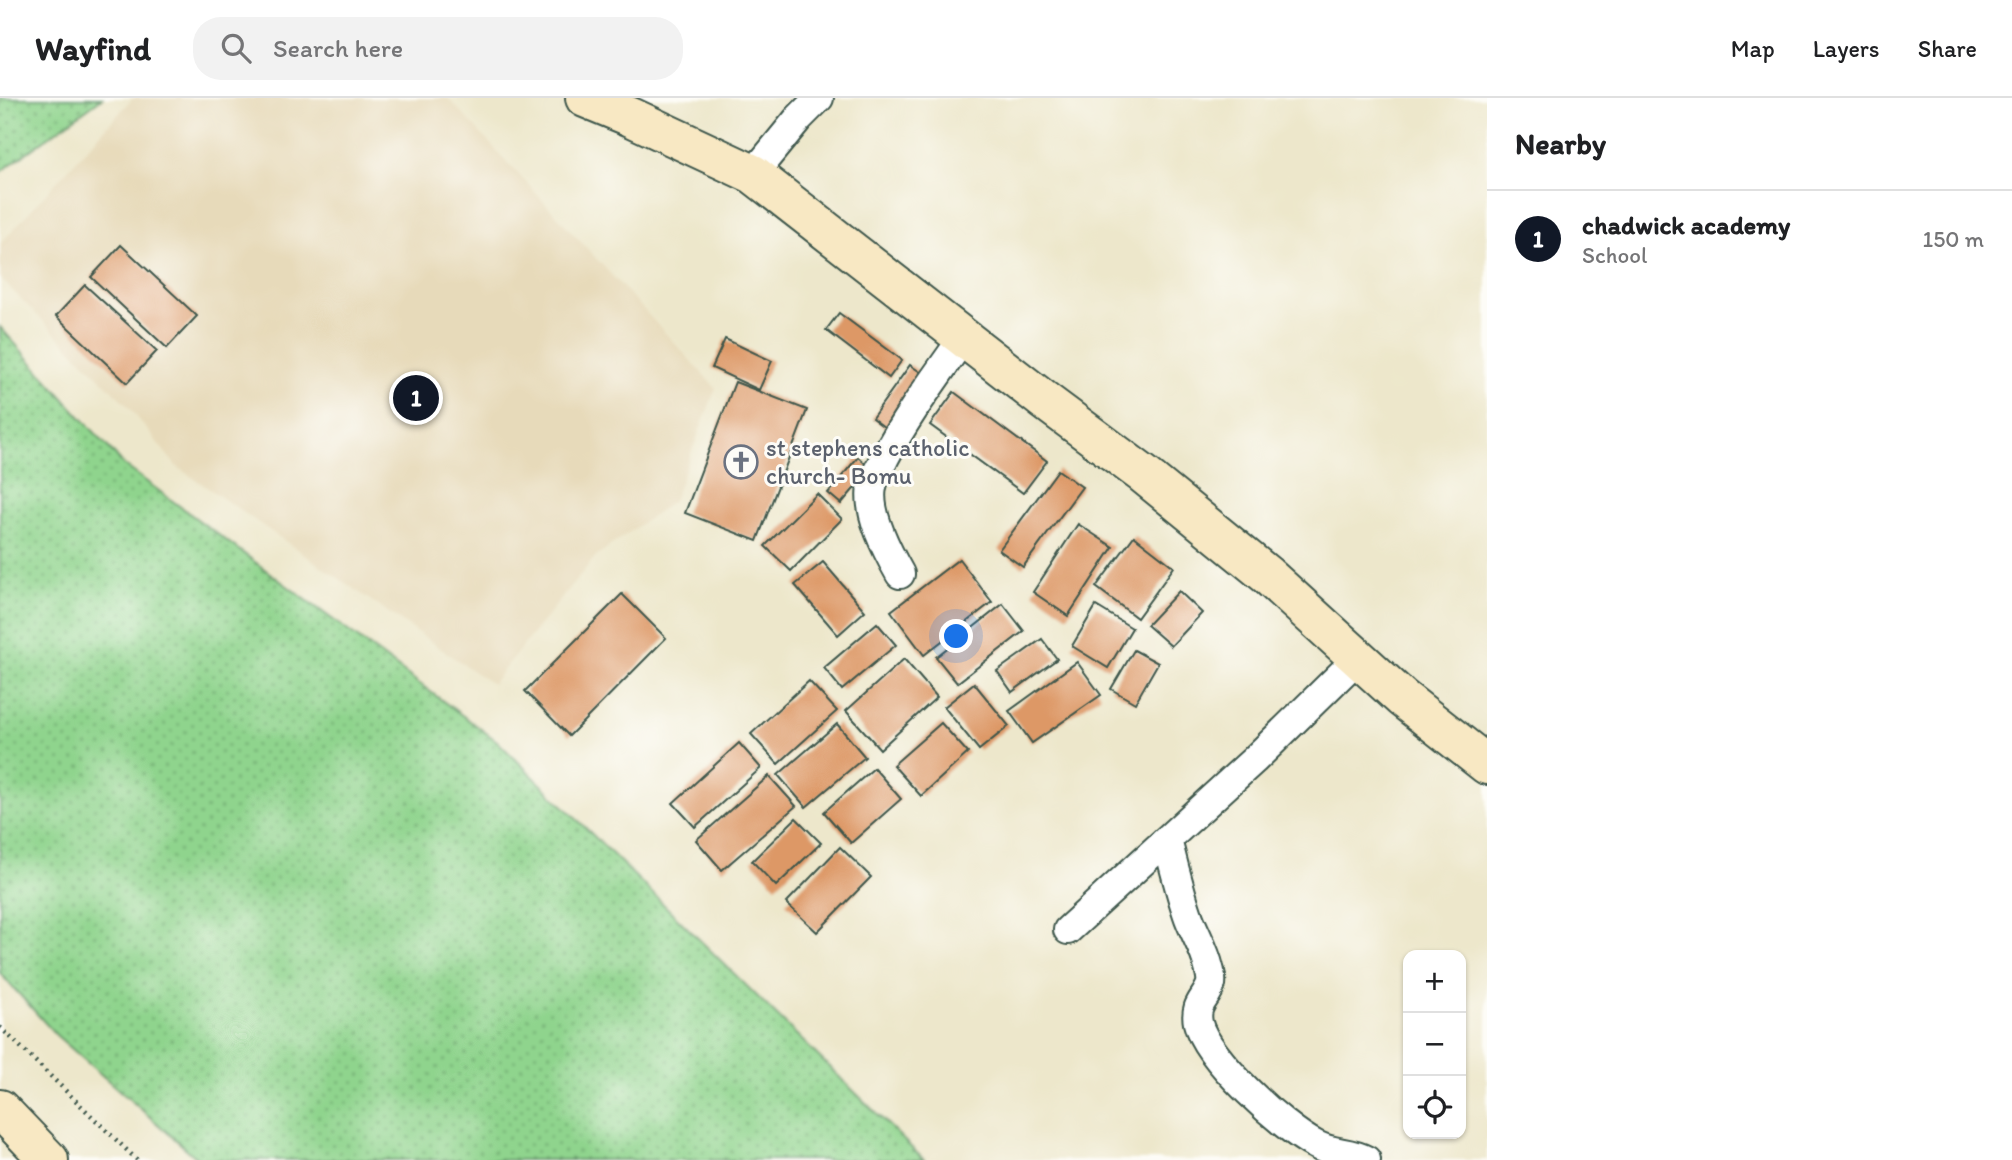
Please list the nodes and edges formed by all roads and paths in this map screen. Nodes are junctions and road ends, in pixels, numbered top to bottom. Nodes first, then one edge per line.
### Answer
1 (585, 98) edge
2 (819, 98) edge
3 (753, 174) junction
4 (963, 338) junction
5 (900, 574) dead end
6 (1359, 658) junction
7 (1487, 765) edge
8 (1167, 840) junction
9 (1068, 930) dead end
10 (0, 1027) edge
11 (0, 1109) edge
12 (50, 1160) edge
13 (137, 1160) edge
14 (1366, 1160) edge

1 - 3 street
2 - 3 street
3 - 4 street
4 - 5 street
4 - 6 street
6 - 7 street
6 - 8 street
8 - 9 street
8 - 14 street
10 - 13 path
11 - 12 street

